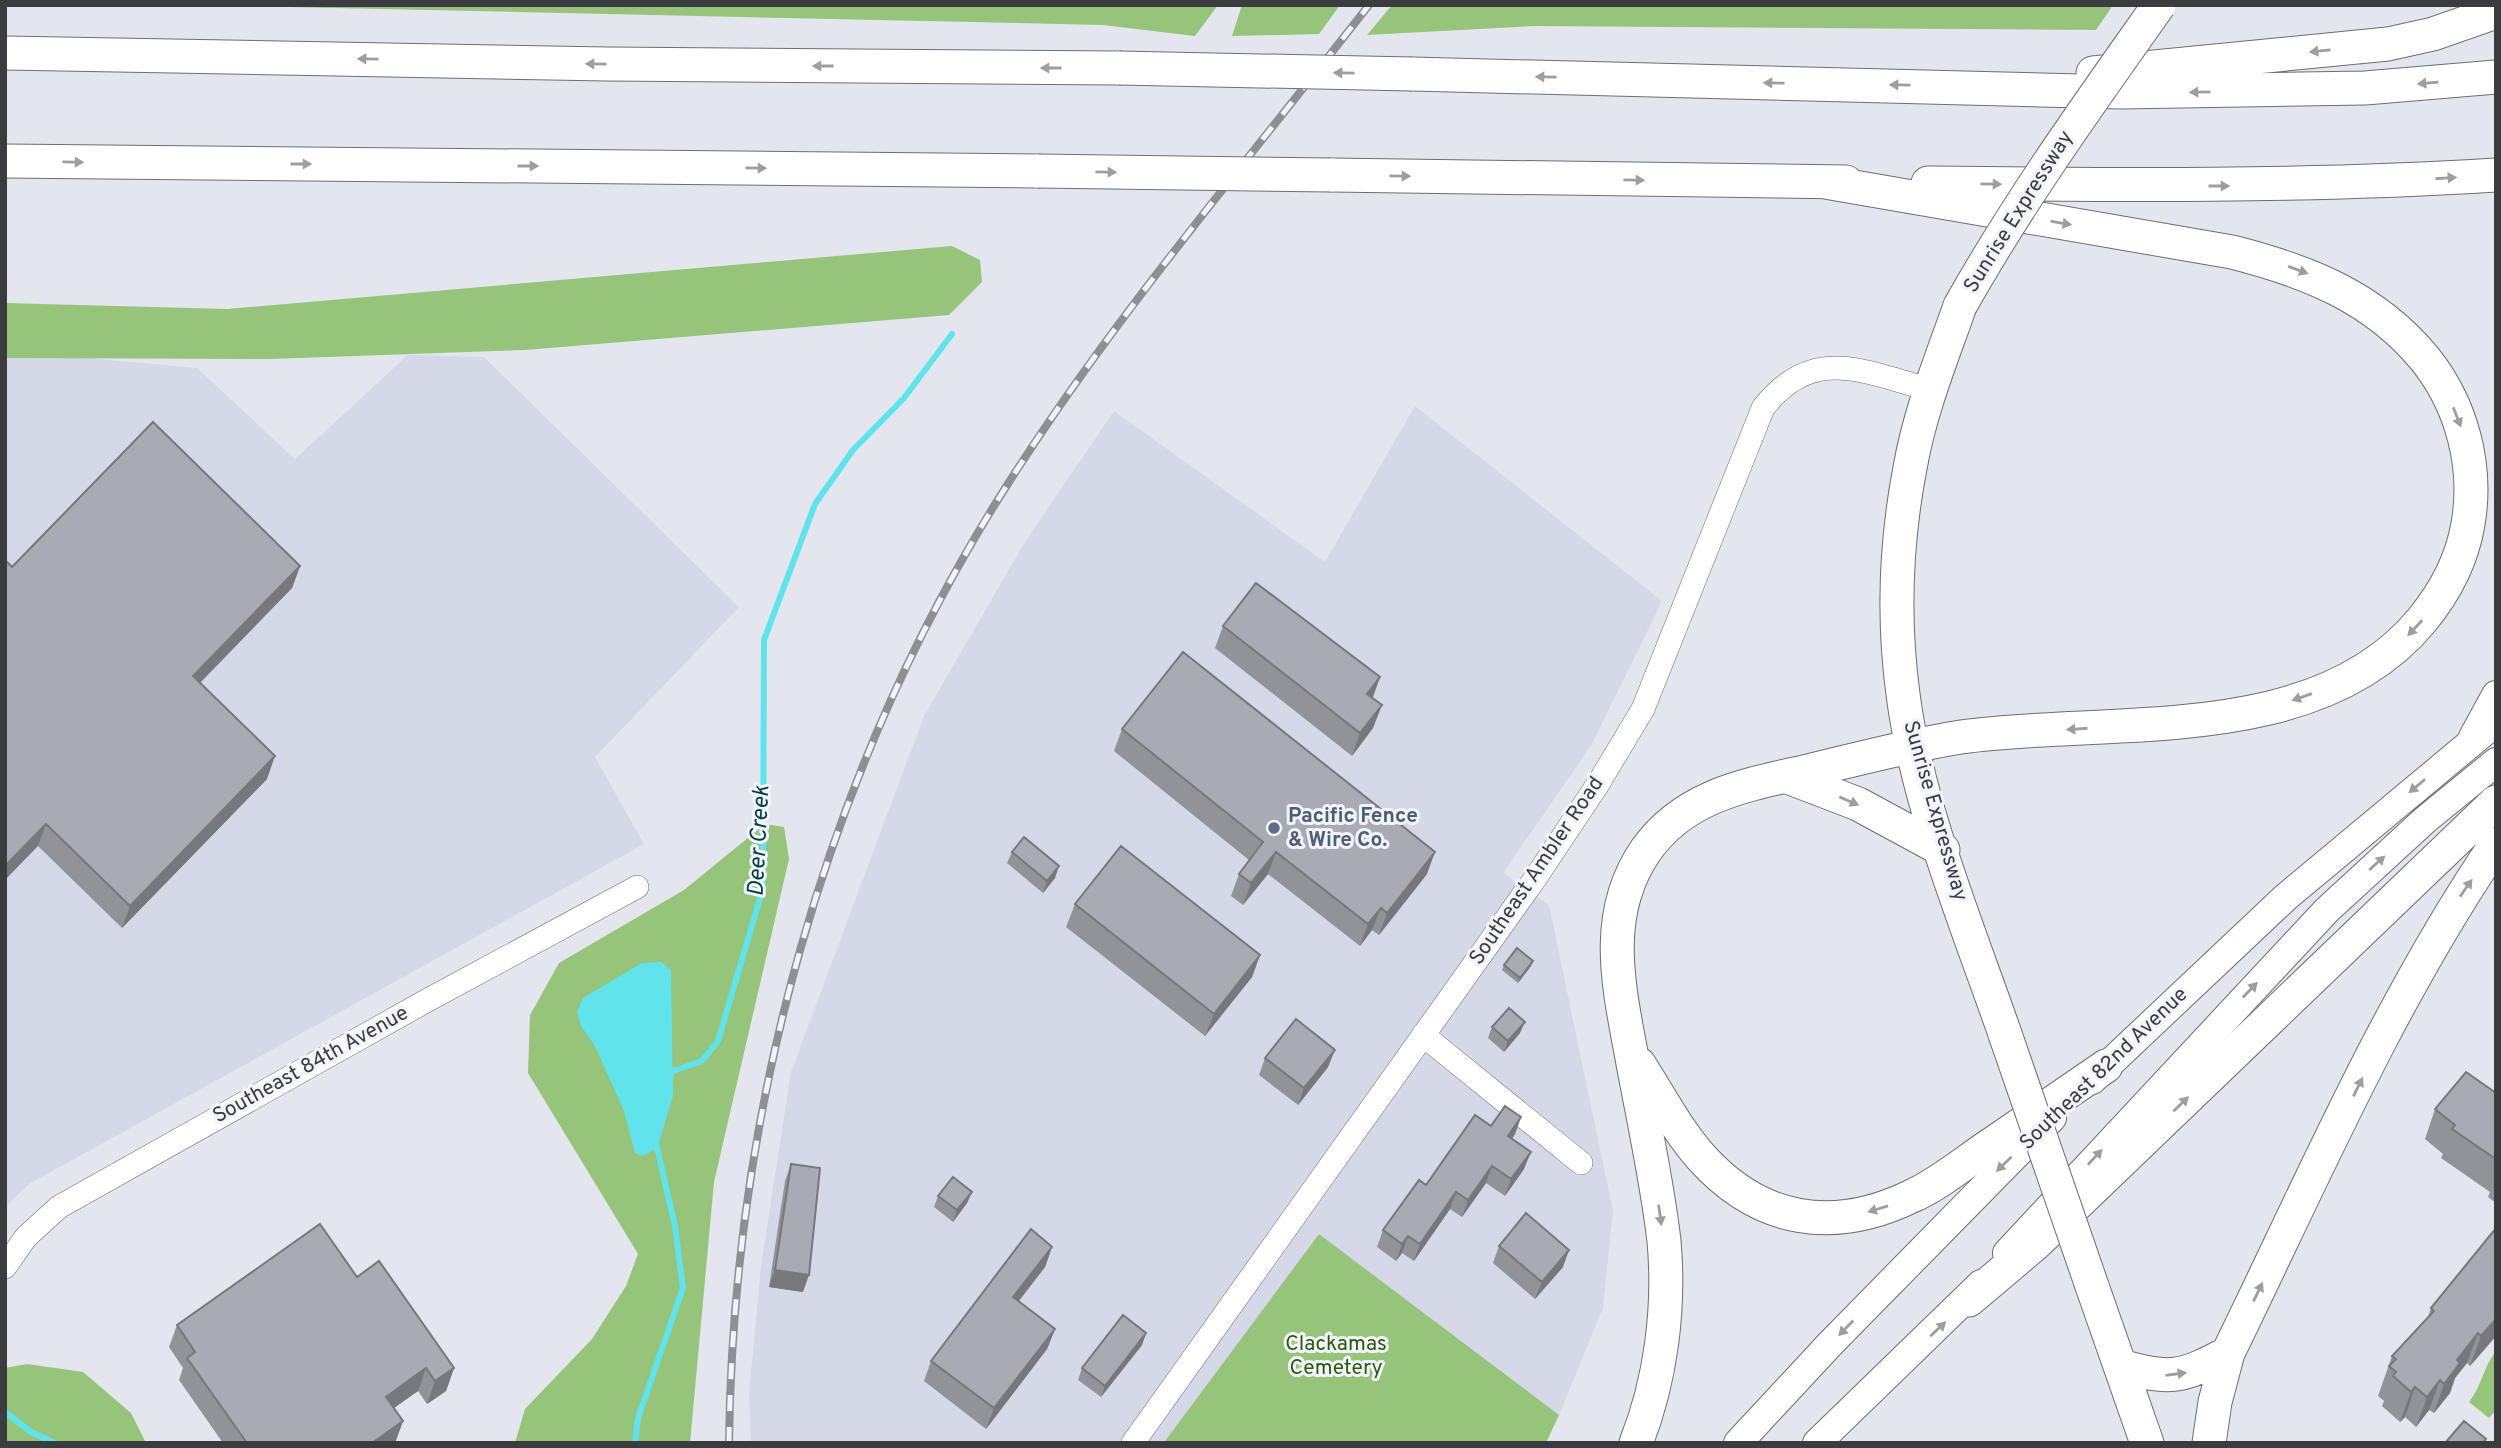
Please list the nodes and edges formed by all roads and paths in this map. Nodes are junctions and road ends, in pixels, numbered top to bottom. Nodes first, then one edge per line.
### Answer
1 (2159, 5) edge
2 (2496, 12) edge
3 (5, 34) edge
4 (5, 53) edge
5 (130, 54) junction
6 (2496, 77) edge
7 (1958, 87) junction
8 (5, 161) edge
9 (2496, 175) edge
10 (1825, 182) junction
11 (1929, 389) junction
12 (2496, 695) edge
13 (2496, 722) edge
14 (2470, 742) junction
15 (1913, 748) junction
16 (2496, 762) edge
17 (1785, 776) junction
18 (2496, 802) edge
19 (2496, 845) edge
20 (1943, 850) junction
21 (637, 887) dead end
22 (1423, 1035) junction
23 (1631, 1050) junction
24 (2106, 1066) junction
25 (1581, 1163) dead end
26 (5, 1267) edge
27 (1969, 1300) junction
28 (2228, 1353) junction
29 (2120, 1366) junction
30 (1133, 1443) edge
31 (1636, 1443) edge
32 (1738, 1443) edge
33 (1816, 1443) edge
34 (2147, 1443) edge
35 (2209, 1443) edge

1 - 11 highway, Sunrise Expressway, bridge
2 -> 7 highway
3 - 5 highway
4 - 5 highway
7 -> 5 highway, bridge
6 -> 7 highway
8 -> 10 highway, bridge
10 -> 9 highway
10 -> 15 highway
11 - 15 highway, Sunrise Expressway
11 - 22 street, Southeast Ambler Road
12 - 14 main road
13 - 14 main road, Southeast 82nd Avenue
14 -> 24 main road, Southeast 82nd Avenue
15 - 17 highway
15 - 20 highway, Sunrise Expressway
27 -> 16 main road
17 -> 20 highway
17 - 23 highway
27 -> 18 highway
28 -> 19 highway
20 - 29 highway, Sunrise Expressway, bridge
21 - 26 street, Southeast 84th Avenue
22 - 25 street
22 - 30 street, Southeast Ambler Road
24 -> 23 highway
23 -> 31 highway
24 -> 32 main road, Southeast 82nd Avenue
33 -> 27 main road
29 -> 28 highway
28 - 35 highway
29 - 34 highway, Sunrise Expressway

